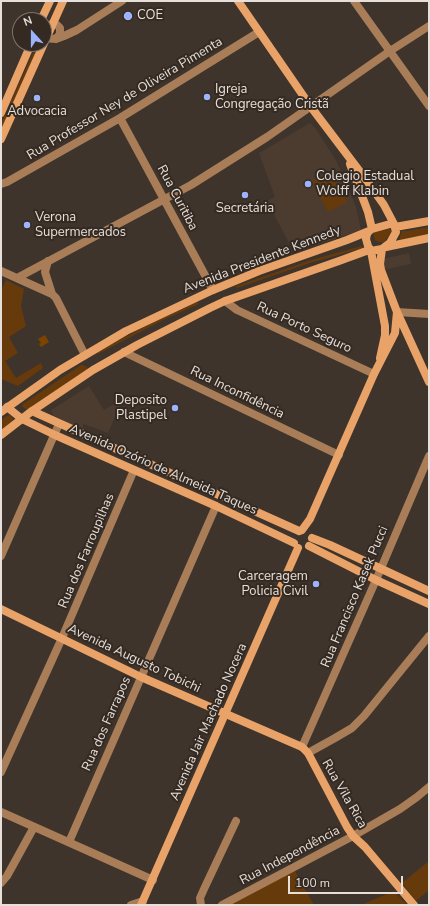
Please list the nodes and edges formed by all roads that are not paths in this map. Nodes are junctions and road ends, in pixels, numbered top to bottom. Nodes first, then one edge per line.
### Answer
1 (50, 1) edge
2 (63, 1) edge
3 (122, 1) edge
4 (238, 1) edge
5 (354, 1) edge
6 (45, 12) edge
7 (52, 24) joint
8 (429, 26) edge
9 (260, 32) junction
10 (52, 39) edge
11 (56, 39) junction
12 (28, 52) edge
13 (39, 52) edge
14 (390, 52) junction
15 (429, 106) edge
16 (310, 107) junction
17 (1, 113) edge
18 (120, 118) junction
19 (1, 139) edge
20 (347, 156) junction
21 (1, 184) edge
22 (164, 199) junction
23 (429, 221) edge
24 (395, 226) junction
25 (370, 230) junction
26 (429, 238) edge
27 (384, 248) junction
28 (370, 250) junction
29 (48, 261) junction
30 (1, 271) edge
31 (17, 278) junction
32 (213, 290) junction
33 (52, 294) junction
34 (225, 300) junction
35 (397, 312) junction
36 (429, 314) edge
37 (124, 352) junction
38 (85, 355) junction
39 (379, 364) junction
40 (374, 374) junction
41 (429, 382) edge
42 (4, 410) edge
43 (32, 411) junction
44 (22, 419) junction
45 (59, 424) junction
46 (1, 435) edge
47 (55, 435) junction
48 (339, 455) junction
49 (429, 456) edge
50 (134, 470) junction
51 (216, 506) junction
52 (310, 519) junction
53 (300, 531) junction
54 (311, 536) junction
55 (296, 546) junction
56 (309, 546) junction
57 (1, 556) edge
58 (380, 569) junction
59 (376, 580) junction
60 (429, 591) edge
61 (429, 604) edge
62 (1, 609) edge
63 (429, 636) edge
64 (62, 638) junction
65 (141, 677) junction
66 (226, 714) junction
67 (305, 750) junction
68 (1, 772) edge
69 (429, 787) edge
70 (1, 812) edge
71 (236, 821) dead end
72 (34, 827) junction
73 (353, 836) junction
74 (69, 842) junction
75 (153, 880) junction
76 (1, 884) edge
77 (142, 903) edge
78 (131, 905) edge
79 (201, 905) edge
80 (222, 905) edge
81 (414, 905) edge

1 - 6 street
2 - 7 street
3 - 11 street
4 - 9 street
5 - 14 street
7 - 11 street
8 - 14 street
9 - 16 street
9 - 18 street, Rua Professor Ney de Oliveira Pimenta
10 - 11 street
12 - 17 street
13 - 19 street
14 - 15 street
14 - 16 street
16 - 20 street
16 - 22 street
18 - 21 street, Rua Professor Ney de Oliveira Pimenta
18 - 22 street, Rua Curitiba
20 - 24 street
20 - 25 street
22 - 29 street
22 - 32 street, Rua Curitiba
23 - 24 street
24 - 25 street, Avenida Presidente Kennedy
24 - 27 street
25 - 28 street
25 - 32 street, Avenida Presidente Kennedy
26 - 27 street
27 - 28 street, Avenida Presidente Kennedy
27 - 35 street
28 - 34 street, Avenida Presidente Kennedy
28 - 39 street
29 - 31 street
29 - 33 street
30 - 31 street
31 - 33 street
32 - 38 street, Avenida Presidente Kennedy
33 - 38 street
34 - 37 street, Avenida Presidente Kennedy
34 - 40 street, Rua Porto Seguro
35 - 36 street
35 - 39 street
35 - 41 street
37 - 43 street, Avenida Presidente Kennedy
37 - 48 street, Rua Inconfidência
38 - 42 street, Avenida Presidente Kennedy
39 - 40 street
40 - 48 street
42 - 44 street, Avenida Ozório de Almeida Taques
43 - 44 street, Avenida Presidente Kennedy
43 - 45 street, Avenida Ozório de Almeida Taques
44 - 46 street, Avenida Presidente Kennedy
44 - 47 street, Avenida Ozório de Almeida Taques
45 - 47 street
45 - 53 street, Avenida Ozório de Almeida Taques
47 - 50 street, Avenida Ozório de Almeida Taques
47 - 57 street
48 - 52 street
49 - 58 street, Rua Francisco Kasek Pucci
50 - 51 street, Avenida Ozório de Almeida Taques
50 - 64 street, Rua dos Farroupilhas
51 - 55 street, Avenida Ozório de Almeida Taques
51 - 65 street, Rua dos Farrapos
52 - 53 street
52 - 54 street
53 - 54 street
53 - 55 street
54 - 56 street
54 - 58 street
55 - 56 street
55 - 66 street, Avenida Jair Machado Nocera
56 - 59 street
58 - 59 street, Rua Francisco Kasek Pucci
58 - 60 street
59 - 61 street
59 - 67 street, Rua Francisco Kasek Pucci
62 - 64 street, Avenida Augusto Tobichi
63 - 67 street
64 - 65 street, Avenida Augusto Tobichi
64 - 68 street, Rua dos Farroupilhas
65 - 66 street, Avenida Augusto Tobichi
65 - 74 street, Rua dos Farrapos
66 - 67 street, Avenida Augusto Tobichi
66 - 75 street, Avenida Jair Machado Nocera
67 - 73 street, Rua Vila Rica
69 - 73 street, Rua Independência
70 - 72 street
71 - 79 street
72 - 74 street
72 - 76 street
73 - 80 street, Rua Independência
73 - 81 street, Rua Vila Rica
74 - 75 street
75 - 77 street, Avenida Jair Machado Nocera
77 - 78 street

